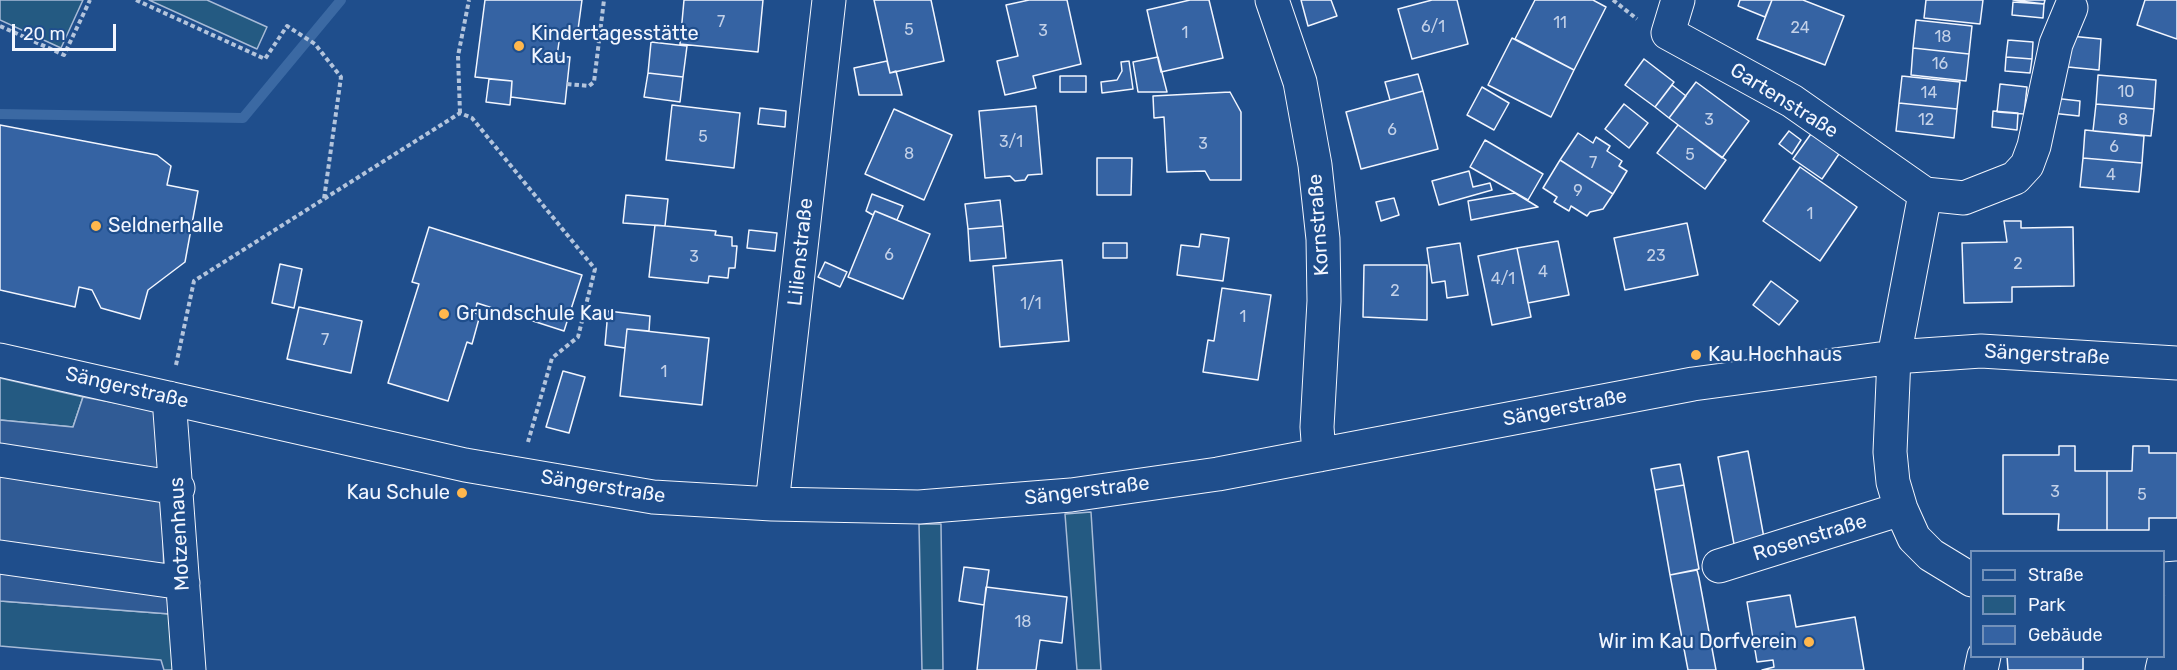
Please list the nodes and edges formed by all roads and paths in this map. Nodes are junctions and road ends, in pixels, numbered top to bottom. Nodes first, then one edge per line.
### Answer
1 (90, 0) edge
2 (136, 0) edge
3 (469, 0) edge
4 (604, 0) edge
5 (829, 0) edge
6 (1272, 0) edge
7 (1678, 0) edge
8 (2071, 8) dead end
9 (0, 26) edge
10 (567, 84) dead end
11 (460, 113) junction
12 (1925, 194) junction
13 (324, 200) junction
14 (1894, 357) junction
15 (0, 360) edge
16 (2177, 363) edge
17 (169, 398) junction
18 (1319, 455) junction
19 (0, 460) edge
20 (520, 475) junction
21 (178, 488) junction
22 (772, 504) junction
23 (1900, 509) junction
24 (0, 557) edge
25 (1719, 566) dead end
26 (1970, 579) edge
27 (183, 583) junction
28 (2177, 607) edge
29 (2165, 657) edge
30 (189, 670) edge

1 - 9 path
2 - 13 path
3 - 11 path
4 - 10 path
5 - 22 street, Lilienstraße
6 - 18 street, Kornstraße
7 - 12 street, Gartenstraße
8 - 12 street, Gartenstraße
11 - 13 path
11 - 20 path
12 - 14 street
13 - 17 path
14 - 16 street, Sängerstraße
14 - 18 street, Sängerstraße
14 - 23 street
15 - 17 street, Sängerstraße
17 - 20 street, Sängerstraße
17 - 21 street, Motzenhaus
18 - 22 street, Sängerstraße
19 - 21 street
20 - 22 street, Sängerstraße
21 - 27 street, Motzenhaus
23 - 25 street, Rosenstraße
23 - 26 street
24 - 27 street
27 - 30 street, Motzenhaus
28 - 29 street

